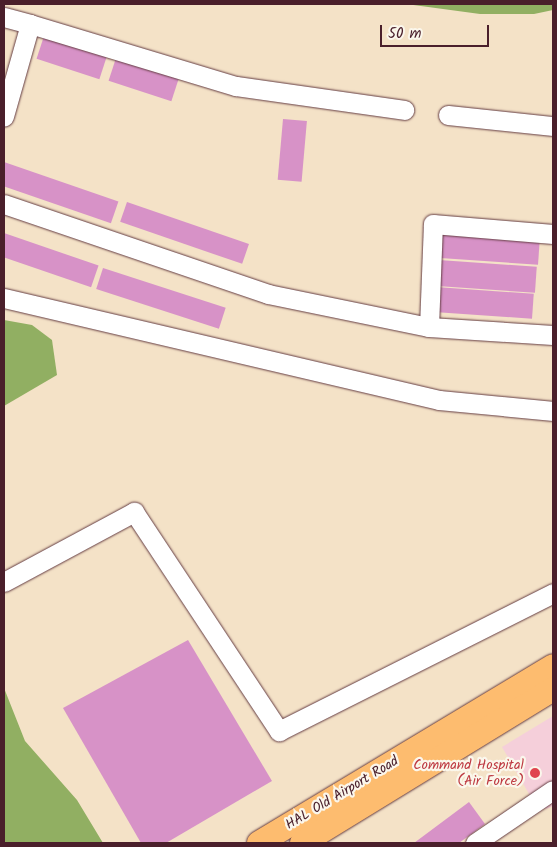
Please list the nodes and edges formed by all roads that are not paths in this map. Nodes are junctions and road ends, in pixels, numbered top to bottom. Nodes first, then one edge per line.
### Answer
1 (4, 17) edge
2 (30, 24) junction
3 (404, 110) dead end
4 (448, 115) dead end
5 (4, 116) edge
6 (553, 126) edge
7 (4, 204) edge
8 (553, 234) edge
9 (4, 298) edge
10 (429, 327) junction
11 (553, 335) edge
12 (553, 411) edge
13 (4, 582) edge
14 (553, 593) edge
15 (553, 666) edge
16 (553, 689) edge
17 (553, 790) edge
18 (259, 843) edge
19 (302, 843) edge
20 (475, 843) edge

1 - 2 lane
2 - 3 lane
2 - 5 lane
4 - 6 lane
7 - 10 lane
8 - 10 lane
9 - 12 lane
10 - 11 lane
13 - 14 lane
15 - 18 main road, HAL Old Airport Road
16 - 19 main road, HAL Old Airport Road
17 - 20 lane

